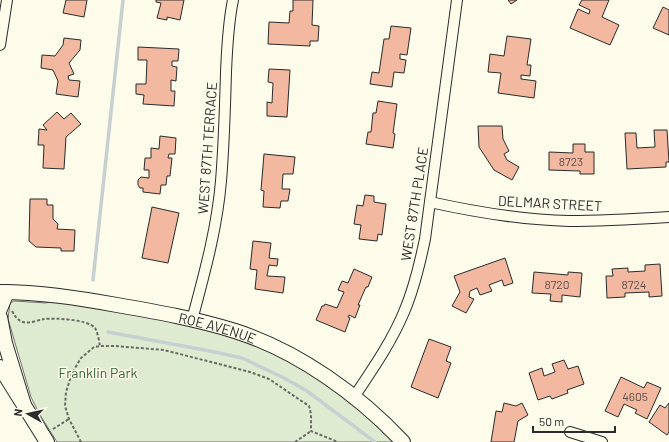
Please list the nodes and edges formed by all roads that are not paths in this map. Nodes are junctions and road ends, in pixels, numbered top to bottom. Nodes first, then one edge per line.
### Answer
1 (7, 0) edge
2 (233, 0) edge
3 (457, 0) edge
4 (0, 45) edge
5 (430, 202) junction
6 (669, 217) edge
7 (4, 292) edge
8 (3, 311) edge
9 (192, 320) junction
10 (0, 367) edge
11 (354, 397) junction
12 (24, 405) junction
13 (570, 432) dead end
14 (49, 436) edge
15 (403, 442) edge
16 (602, 442) edge

1 - 4 street
2 - 9 street, WEST 87TH TERRACE
3 - 5 street, WEST 87TH PLACE
5 - 6 street, DELMAR STREET
5 - 11 street, WEST 87TH PLACE
7 - 8 main road
7 - 9 main road, ROE AVENUE
8 - 12 main road
9 - 11 main road, ROE AVENUE
10 - 12 main road
11 - 15 main road, ROE AVENUE
12 - 14 main road
13 - 16 street

